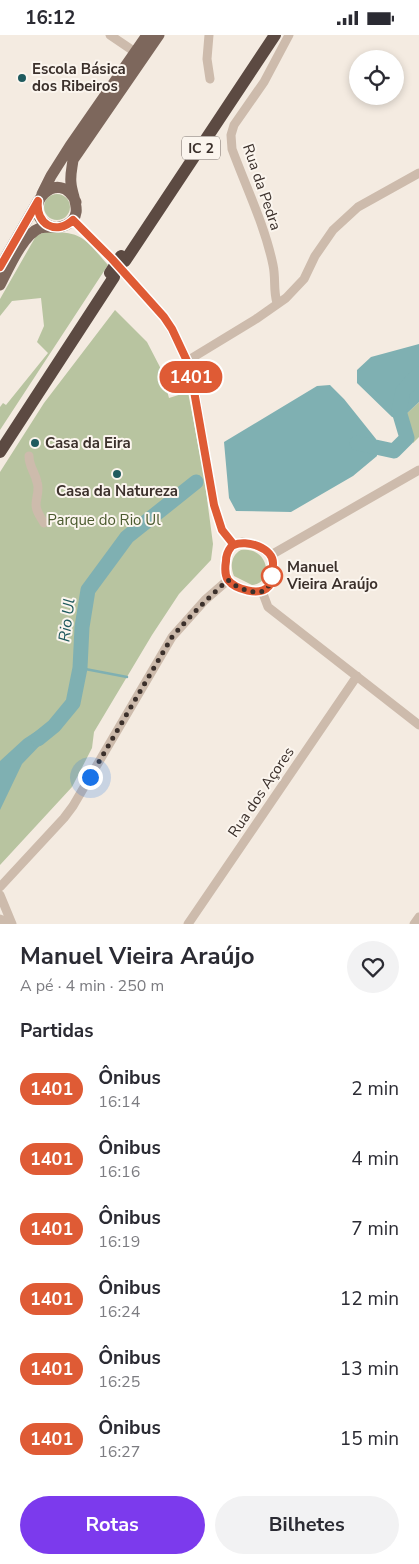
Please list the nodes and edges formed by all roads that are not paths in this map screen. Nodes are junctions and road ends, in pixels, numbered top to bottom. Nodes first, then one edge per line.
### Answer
1 (110, 35) edge
2 (147, 35) edge
3 (159, 35) edge
4 (209, 35) edge
5 (266, 35) edge
6 (275, 35) edge
7 (290, 35) edge
8 (135, 52) junction
9 (210, 79) dead end
10 (419, 173) edge
11 (40, 198) junction
12 (76, 202) junction
13 (73, 220) junction
14 (52, 227) junction
15 (123, 258) junction
16 (0, 267) edge
17 (112, 275) junction
18 (0, 285) edge
19 (277, 303) junction
20 (187, 361) junction
21 (0, 441) edge
22 (0, 452) edge
23 (29, 456) dead end
24 (419, 470) edge
25 (44, 523) dead end
26 (234, 545) junction
27 (271, 555) junction
28 (228, 580) junction
29 (262, 591) junction
30 (357, 676) junction
31 (419, 725) edge
32 (0, 887) edge
33 (0, 895) edge
34 (419, 917) edge
35 (0, 919) edge
36 (11, 924) edge
37 (188, 924) edge
38 (414, 924) edge

1 - 8 street
2 - 8 main road
3 - 12 main road
4 - 9 street
5 - 15 highway, IC 2
6 - 15 highway, IC 2
7 - 19 street, Rua da Pedra
8 - 11 main road
10 - 19 street
11 - 12 main road
11 - 14 main road
11 - 16 main road
12 - 13 main road
13 - 14 main road
13 - 20 street
14 - 18 main road
15 - 17 highway, IC 2, bridge
17 - 21 highway, IC 2
17 - 22 highway, IC 2
19 - 20 street
20 - 26 street
23 - 25 street
24 - 27 street
26 - 27 street
26 - 28 street
27 - 29 street
28 - 29 street
28 - 32 street
29 - 30 street
30 - 31 street
30 - 37 street, Rua dos Açores
33 - 36 street
34 - 38 street
35 - 36 street

